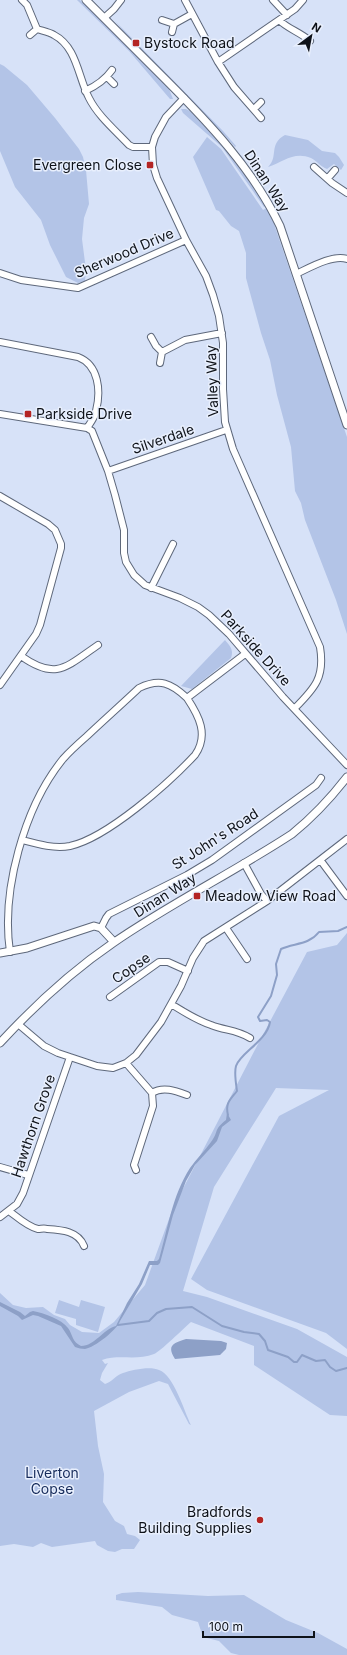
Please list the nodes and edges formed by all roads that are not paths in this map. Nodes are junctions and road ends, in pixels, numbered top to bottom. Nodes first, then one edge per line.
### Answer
1 (22, 0) edge
2 (86, 0) edge
3 (121, 0) edge
4 (185, 0) edge
5 (273, 0) edge
6 (303, 0) edge
7 (192, 14) junction
8 (286, 15) junction
9 (104, 18) junction
10 (162, 20) dead end
11 (279, 20) junction
12 (174, 24) junction
13 (37, 29) junction
14 (172, 32) dead end
15 (30, 35) dead end
16 (310, 41) dead end
17 (218, 62) junction
18 (112, 70) dead end
19 (107, 77) junction
20 (114, 84) dead end
21 (85, 91) junction
22 (184, 98) junction
23 (260, 102) dead end
24 (254, 109) junction
25 (261, 118) dead end
26 (152, 147) junction
27 (314, 167) dead end
28 (334, 170) dead end
29 (328, 178) junction
30 (347, 193) edge
31 (186, 240) junction
32 (347, 259) edge
33 (0, 273) edge
34 (296, 274) junction
35 (222, 333) junction
36 (151, 337) dead end
37 (0, 342) edge
38 (162, 352) junction
39 (160, 363) dead end
40 (0, 414) edge
41 (347, 425) edge
42 (87, 428) junction
43 (226, 430) junction
44 (108, 471) junction
45 (0, 496) edge
46 (173, 544) dead end
47 (151, 588) junction
48 (98, 645) dead end
49 (244, 654) junction
50 (21, 656) junction
51 (0, 685) edge
52 (187, 698) junction
53 (295, 708) junction
54 (347, 765) edge
55 (321, 778) dead end
56 (347, 778) edge
57 (347, 839) edge
58 (22, 840) junction
59 (321, 861) junction
60 (244, 863) junction
61 (347, 896) edge
62 (267, 901) junction
63 (101, 928) junction
64 (226, 928) junction
65 (114, 942) junction
66 (10, 952) junction
67 (242, 952) junction
68 (0, 953) edge
69 (235, 956) dead end
70 (247, 959) dead end
71 (188, 971) junction
72 (110, 997) dead end
73 (171, 1004) junction
74 (18, 1024) junction
75 (250, 1038) dead end
76 (0, 1043) edge
77 (70, 1057) junction
78 (126, 1063) junction
79 (152, 1093) junction
80 (187, 1095) dead end
81 (0, 1167) edge
82 (136, 1170) dead end
83 (28, 1175) junction
84 (9, 1210) junction
85 (0, 1217) edge
86 (84, 1246) dead end

1 - 13 street
2 - 9 street, Dinan Way
3 - 9 street
4 - 7 street
5 - 8 street
6 - 8 street
7 - 12 street
7 - 17 street
8 - 11 street
9 - 22 street, Dinan Way
10 - 12 street
11 - 16 street
11 - 17 street
12 - 14 street
13 - 15 street
13 - 21 street
17 - 24 street
18 - 19 street
19 - 20 street
19 - 21 street
21 - 26 street
22 - 26 street, Valley Way
22 - 34 street, Dinan Way
23 - 24 street
24 - 25 street
26 - 31 street, Valley Way
27 - 29 street
28 - 29 street
29 - 30 street
31 - 33 street, Sherwood Drive
31 - 35 street, Valley Way
32 - 34 street
34 - 41 street, Dinan Way
35 - 38 street
35 - 43 street, Valley Way
36 - 38 street
37 - 42 street
38 - 39 street
40 - 42 street
42 - 44 street, Parkside Drive
43 - 44 street, Silverdale
43 - 53 street, Valley Way
44 - 47 street, Parkside Drive
45 - 50 street
46 - 47 street
47 - 49 street, Parkside Drive
48 - 50 street
49 - 52 street
49 - 53 street, Parkside Drive
50 - 51 street
52 - 58 street
52 - 58 street
53 - 54 street, Parkside Drive
55 - 63 street, St John's Road
56 - 60 street, Dinan Way
57 - 59 street
58 - 66 street
59 - 61 street
59 - 62 street
60 - 62 street
60 - 65 street, Dinan Way
62 - 64 street
63 - 65 street
63 - 66 street
64 - 67 street
64 - 71 street
65 - 74 street, Dinan Way
66 - 68 street
67 - 69 street
67 - 70 street
71 - 72 street, Copse
71 - 73 street
73 - 75 street
73 - 78 street
74 - 76 street, Dinan Way
74 - 77 street
77 - 78 street
77 - 83 street, Hawthorn Grove
78 - 79 street
79 - 80 street
79 - 82 street
81 - 83 street
83 - 84 street, Hawthorn Grove
84 - 85 street, Hawthorn Grove
84 - 86 street

